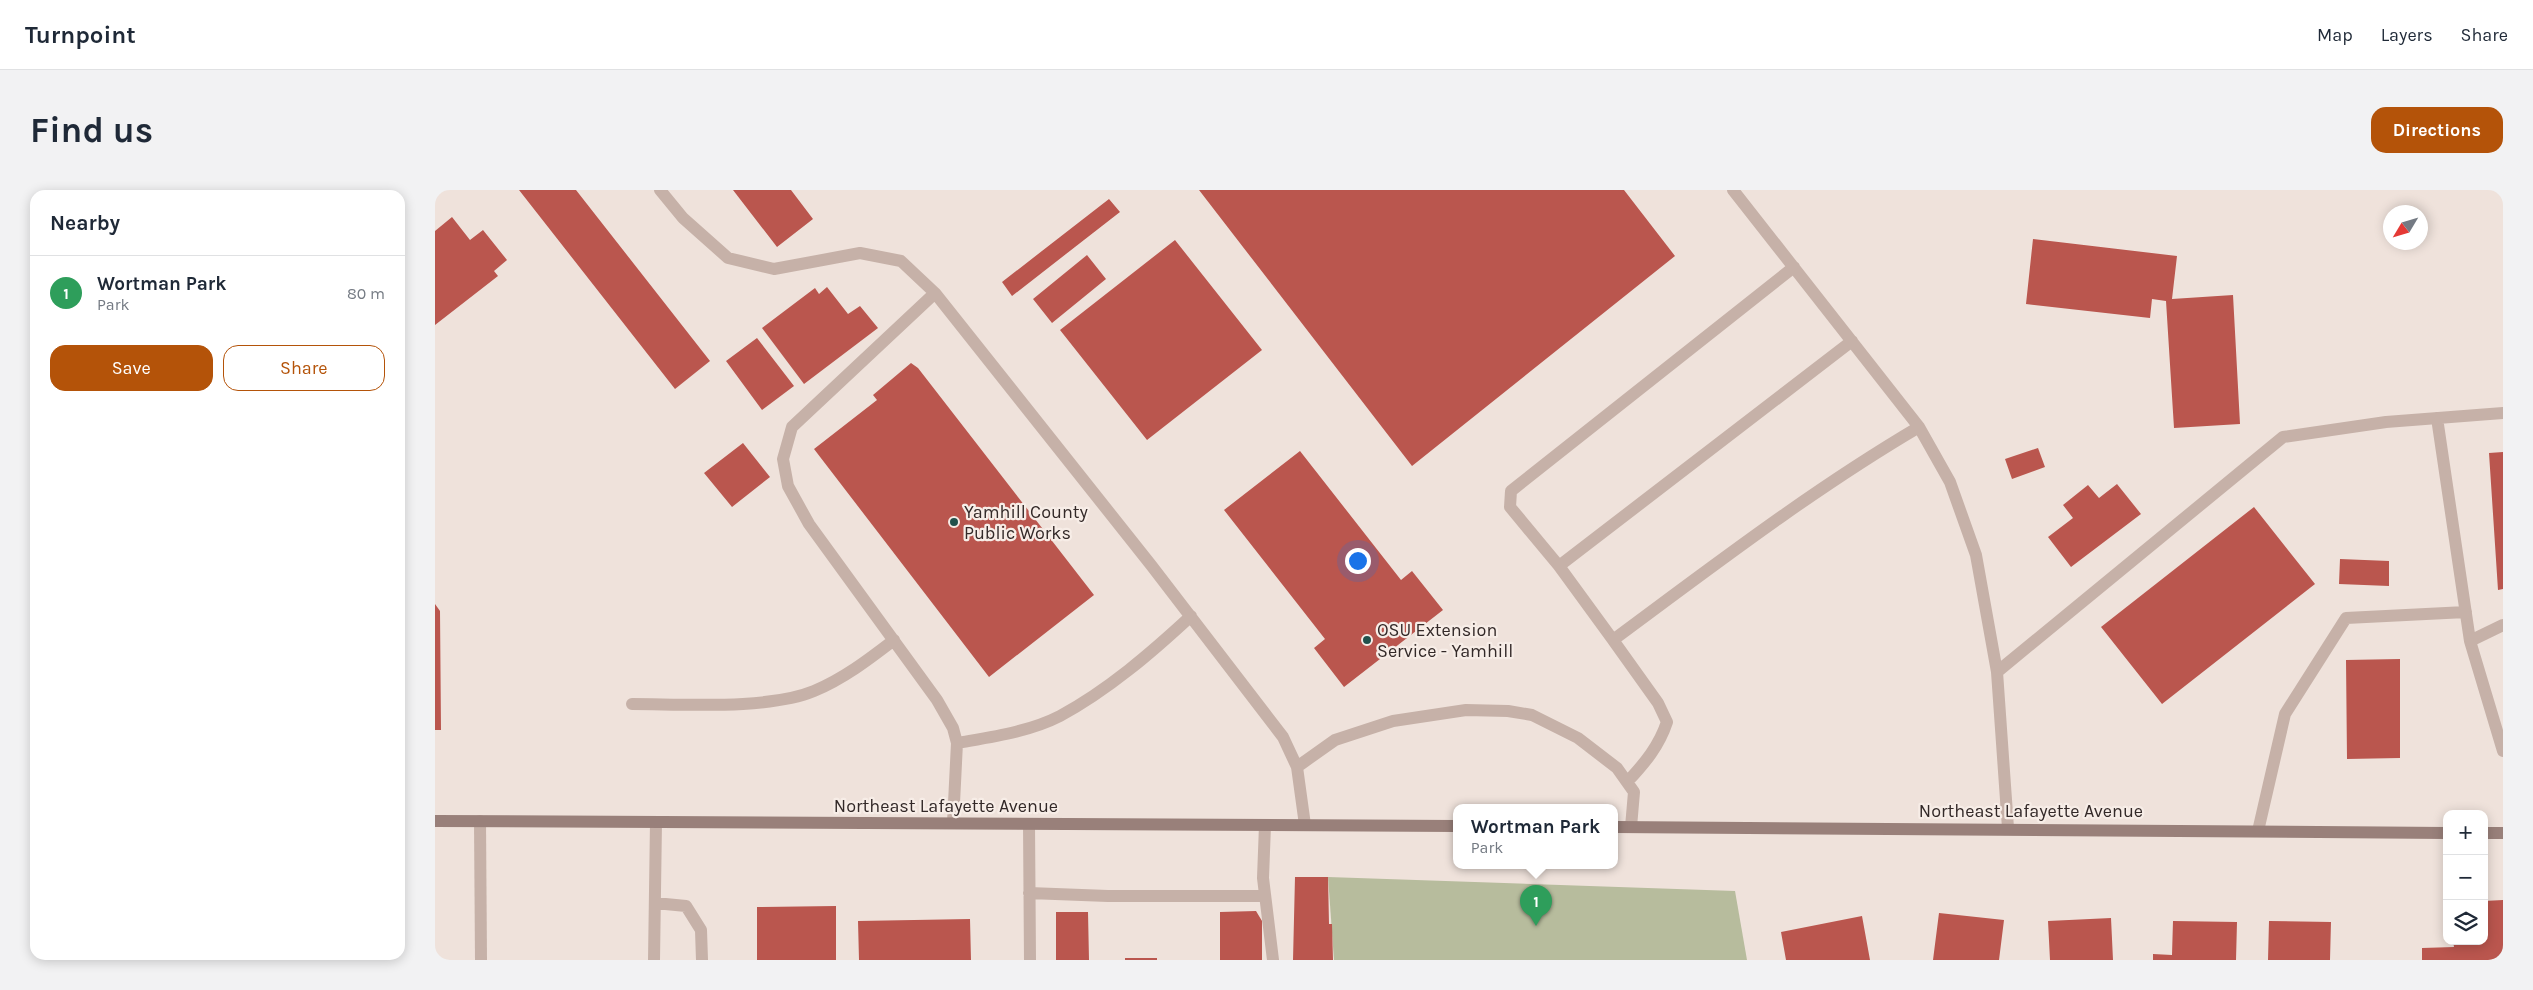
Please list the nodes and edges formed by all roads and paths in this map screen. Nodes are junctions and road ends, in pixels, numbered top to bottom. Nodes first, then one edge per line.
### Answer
1 (660, 190) edge
2 (1733, 190) edge
3 (1794, 267) junction
4 (935, 293) junction
5 (1852, 341) junction
6 (2503, 413) edge
7 (2437, 418) junction
8 (1919, 427) junction
9 (1559, 566) junction
10 (2466, 612) junction
11 (1191, 616) junction
12 (2503, 625) edge
13 (894, 640) junction
14 (1613, 640) junction
15 (2470, 641) junction
16 (1997, 672) junction
17 (632, 704) dead end
18 (957, 743) junction
19 (2503, 751) edge
20 (1297, 767) junction
21 (1628, 781) junction
22 (435, 821) edge
23 (480, 822) junction
24 (656, 822) junction
25 (953, 823) junction
26 (1029, 824) junction
27 (1265, 825) junction
28 (1305, 825) junction
29 (1453, 826) edge
30 (1618, 826) edge
31 (1631, 827) junction
32 (2008, 828) junction
33 (2258, 831) junction
34 (2443, 833) edge
35 (2488, 833) edge
36 (2503, 833) edge
37 (1029, 893) junction
38 (1265, 896) junction
39 (655, 903) junction
40 (481, 960) edge
41 (654, 960) edge
42 (702, 960) edge
43 (1030, 960) edge
44 (1273, 960) edge

1 - 4 street
2 - 3 street
3 - 5 street
3 - 9 street
4 - 11 street
4 - 13 street
5 - 8 street
5 - 9 street
6 - 7 street
7 - 10 street
7 - 16 street
8 - 14 street
8 - 16 street
9 - 14 street
10 - 15 street
10 - 33 street
11 - 18 street
11 - 20 street
12 - 15 street
13 - 17 street
13 - 18 street
14 - 21 street
15 - 19 street
16 - 32 street
18 - 25 street
20 - 21 street
20 - 28 street
21 - 31 street
22 - 23 main road, Northeast Lafayette Avenue
23 - 24 main road, Northeast Lafayette Avenue
23 - 40 street
24 - 25 main road, Northeast Lafayette Avenue
24 - 39 street
25 - 26 main road, Northeast Lafayette Avenue
26 - 27 main road, Northeast Lafayette Avenue
26 - 37 street
27 - 28 main road, Northeast Lafayette Avenue
27 - 38 street
28 - 29 main road, Northeast Lafayette Avenue
30 - 31 main road, Northeast Lafayette Avenue
31 - 32 main road, Northeast Lafayette Avenue
32 - 33 main road, Northeast Lafayette Avenue
33 - 34 main road, Northeast Lafayette Avenue
35 - 36 main road
37 - 38 street
37 - 43 street
38 - 44 street
39 - 41 street
39 - 42 street

